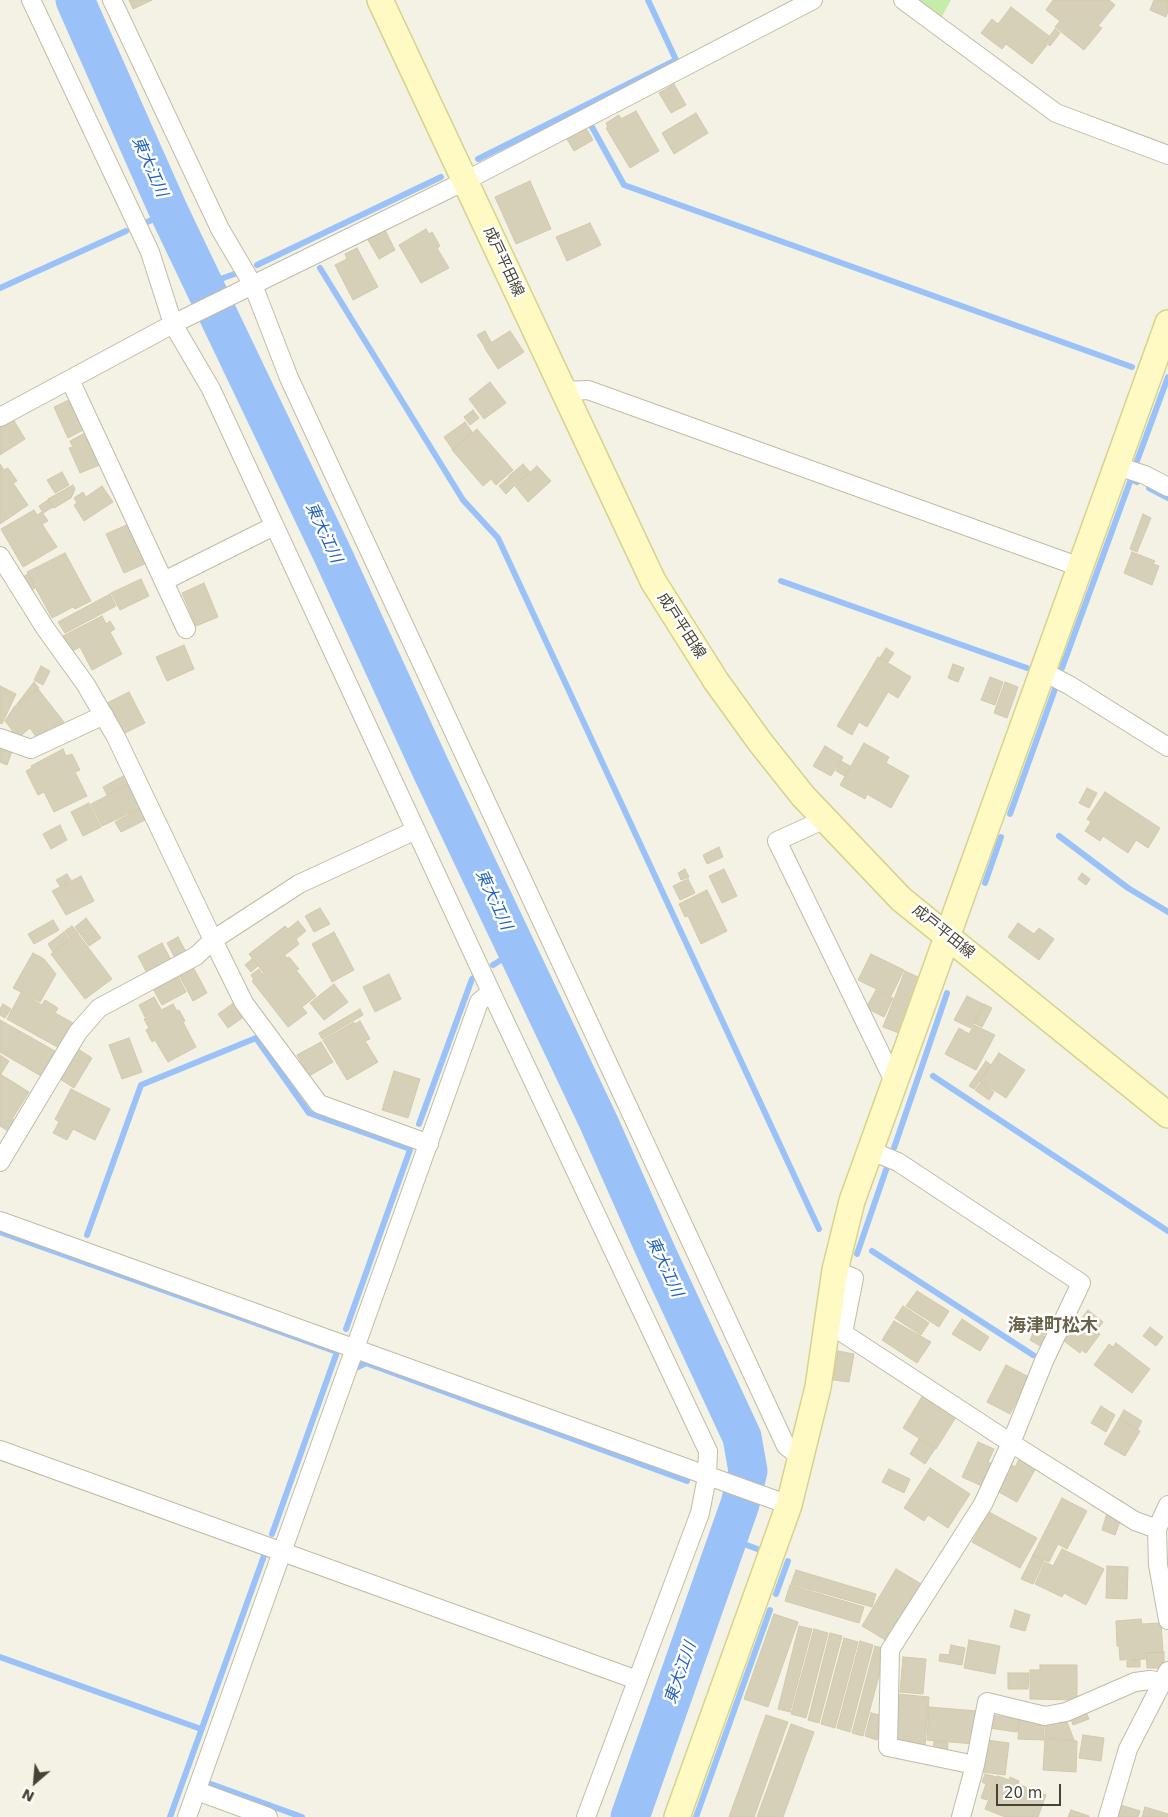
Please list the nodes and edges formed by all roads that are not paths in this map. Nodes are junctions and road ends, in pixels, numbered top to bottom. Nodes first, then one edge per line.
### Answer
1 (31, 0) edge
2 (112, 0) edge
3 (380, 0) edge
4 (813, 0) edge
5 (903, 0) edge
6 (1168, 155) edge
7 (465, 181) junction
8 (246, 288) junction
9 (179, 322) junction
10 (1167, 328) edge
11 (70, 380) junction
12 (564, 391) junction
13 (0, 416) edge
14 (1117, 466) junction
15 (1168, 487) edge
16 (274, 526) junction
17 (0, 556) edge
18 (1080, 568) junction
19 (164, 581) junction
20 (186, 629) dead end
21 (1042, 671) junction
22 (104, 715) junction
23 (0, 738) edge
24 (1168, 746) edge
25 (825, 819) junction
26 (416, 830) junction
27 (946, 935) junction
28 (213, 940) junction
29 (492, 992) junction
30 (894, 1081) junction
31 (1168, 1115) edge
32 (429, 1144) junction
33 (869, 1150) junction
34 (0, 1162) edge
35 (0, 1221) edge
36 (835, 1270) junction
37 (356, 1348) junction
38 (1011, 1443) junction
39 (0, 1450) edge
40 (802, 1458) junction
41 (712, 1478) junction
42 (784, 1503) junction
43 (1168, 1505) edge
44 (1158, 1529) junction
45 (283, 1552) junction
46 (1168, 1620) edge
47 (1165, 1676) edge
48 (637, 1680) junction
49 (975, 1765) junction
50 (196, 1791) junction
51 (187, 1817) edge
52 (268, 1817) edge
53 (586, 1817) edge
54 (677, 1817) edge
55 (962, 1817) edge
56 (1108, 1817) edge

1 - 9 street
2 - 8 street
3 - 7 street, 成戸平田線
4 - 7 street
5 - 6 street
7 - 8 street
7 - 12 street, 成戸平田線
8 - 9 street
8 - 40 street
9 - 11 street
9 - 16 street
10 - 14 street
11 - 13 street
11 - 19 street
12 - 18 street
12 - 25 street, 成戸平田線
14 - 15 street
14 - 18 street
16 - 19 street
16 - 26 street
17 - 22 street
18 - 21 street
19 - 20 street
21 - 24 street
21 - 27 street
22 - 23 street
22 - 28 street
25 - 27 street, 成戸平田線
25 - 30 street
26 - 28 street
26 - 29 street
27 - 30 street
27 - 31 street, 成戸平田線
28 - 32 street
28 - 34 street
29 - 32 street
29 - 41 street
30 - 33 street
32 - 37 street
33 - 36 street
33 - 38 street
35 - 37 street
36 - 38 street
36 - 40 street
37 - 41 street
37 - 45 street
38 - 44 street
38 - 49 street
39 - 45 street
40 - 42 street
41 - 42 street
41 - 48 street
42 - 54 street
43 - 44 street
44 - 46 street
45 - 48 street
45 - 50 street
47 - 49 street
47 - 56 street
48 - 53 street
49 - 55 street
50 - 51 street
50 - 52 street

